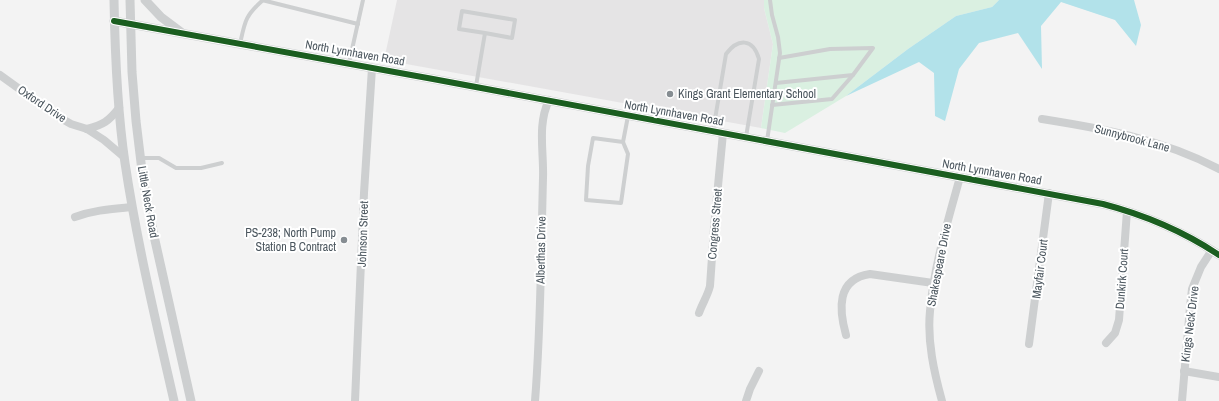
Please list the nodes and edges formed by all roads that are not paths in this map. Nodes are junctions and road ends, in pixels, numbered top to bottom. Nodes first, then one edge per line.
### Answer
1 (114, 0) edge
2 (130, 0) edge
3 (145, 0) edge
4 (263, 0) edge
5 (363, 0) edge
6 (770, 0) edge
7 (114, 21) junction
8 (131, 24) junction
9 (358, 24) junction
10 (485, 33) junction
11 (184, 34) junction
12 (240, 44) junction
13 (779, 58) junction
14 (349, 64) junction
15 (372, 68) junction
16 (0, 75) edge
17 (853, 75) junction
18 (776, 83) junction
19 (476, 87) junction
20 (549, 100) junction
21 (772, 104) junction
22 (119, 108) junction
23 (628, 115) junction
24 (1042, 119) dead end
25 (87, 129) junction
26 (713, 131) junction
27 (723, 133) junction
28 (746, 137) junction
29 (766, 141) junction
30 (623, 142) junction
31 (124, 158) junction
32 (141, 158) junction
33 (222, 163) dead end
34 (1219, 169) edge
35 (960, 177) junction
36 (1049, 193) junction
37 (132, 207) junction
38 (1127, 211) junction
39 (75, 217) dead end
40 (1215, 253) edge
41 (933, 283) junction
42 (699, 313) dead end
43 (846, 335) dead end
44 (1106, 342) dead end
45 (1029, 344) dead end
46 (759, 371) dead end
47 (1184, 371) junction
48 (1219, 377) edge
49 (174, 401) edge
50 (191, 401) edge
51 (354, 401) edge
52 (535, 401) edge
53 (746, 401) edge
54 (942, 401) edge
55 (1182, 401) edge

1 - 7 street, Little Neck Road
2 - 8 street, Little Neck Road
3 - 11 street
4 - 9 lane
4 - 12 lane
5 - 9 lane
6 - 13 lane
7 - 8 street, North Lynnhaven Road
7 - 22 street, Little Neck Road
8 - 11 street, North Lynnhaven Road
8 - 32 street, Little Neck Road
9 - 14 lane
10 - 10 lane
10 - 19 lane
11 - 12 street, North Lynnhaven Road
12 - 14 street, North Lynnhaven Road
13 - 17 lane
13 - 18 lane
14 - 15 street, North Lynnhaven Road
15 - 19 street, North Lynnhaven Road
15 - 51 street, Johnson Street
16 - 25 street, Oxford Drive
17 - 18 lane
17 - 21 lane
18 - 21 lane
19 - 20 street, North Lynnhaven Road
20 - 23 street, North Lynnhaven Road
20 - 52 street, Alberthas Drive
21 - 29 lane
22 - 25 street
22 - 31 street, Little Neck Road
23 - 26 street, North Lynnhaven Road
23 - 30 lane
24 - 34 street, Sunnybrook Lane
25 - 31 street, Oxford Drive
26 - 27 street, North Lynnhaven Road
26 - 28 lane
27 - 28 street, North Lynnhaven Road
27 - 42 street, Congress Street
28 - 29 street, North Lynnhaven Road
29 - 35 street, North Lynnhaven Road
30 - 30 lane
31 - 37 street, Little Neck Road
32 - 33 lane
32 - 50 street, Little Neck Road
35 - 36 street, North Lynnhaven Road
35 - 41 street, Shakespeare Drive
36 - 38 street, North Lynnhaven Road
36 - 45 street, Mayfair Court
37 - 39 street
37 - 49 street, Little Neck Road
38 - 40 street, North Lynnhaven Road
38 - 44 street, Dunkirk Court
40 - 47 street, Kings Neck Drive
41 - 43 street
41 - 54 street, Shakespeare Drive
46 - 53 street
47 - 48 street
47 - 55 street, Kings Neck Drive

